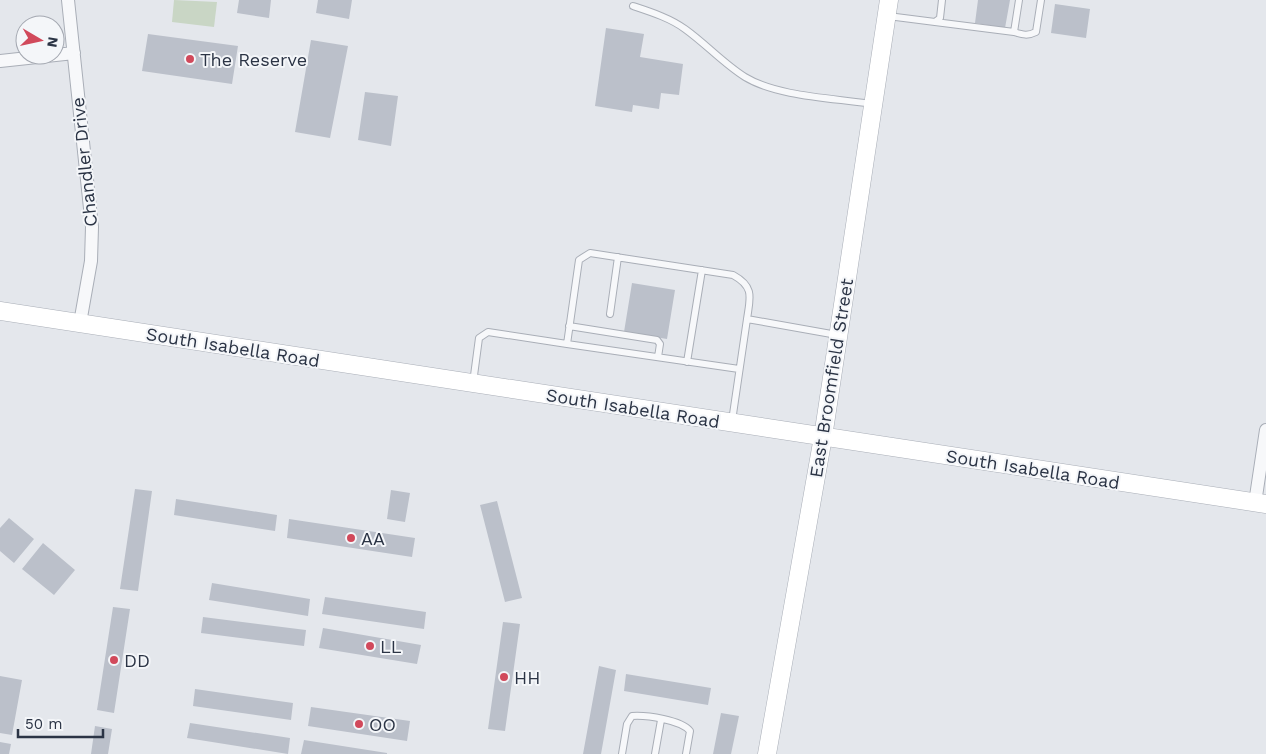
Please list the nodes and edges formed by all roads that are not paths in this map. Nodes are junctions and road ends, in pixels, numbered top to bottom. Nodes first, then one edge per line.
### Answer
1 (68, 0) edge
2 (942, 0) edge
3 (1019, 0) edge
4 (1041, 0) edge
5 (633, 6) dead end
6 (888, 8) edge
7 (935, 22) junction
8 (1014, 32) junction
9 (74, 53) junction
10 (0, 62) edge
11 (873, 104) junction
12 (618, 257) junction
13 (702, 270) junction
14 (0, 311) edge
15 (610, 314) dead end
16 (746, 319) junction
17 (80, 323) junction
18 (569, 326) junction
19 (838, 335) junction
20 (567, 344) junction
21 (658, 357) junction
22 (687, 362) junction
23 (739, 369) junction
24 (473, 384) junction
25 (732, 423) junction
26 (1266, 430) edge
27 (823, 437) junction
28 (1260, 503) edge
29 (661, 720) junction
30 (622, 754) edge
31 (655, 754) edge
32 (686, 754) edge
33 (767, 754) edge

1 - 9 street, Chandler Drive
2 - 7 lane
3 - 8 lane
4 - 8 lane
5 - 11 lane
6 - 7 lane
6 - 11 main road, East Broomfield Street
7 - 8 lane
9 - 10 street
9 - 17 street, Chandler Drive
11 - 19 main road, East Broomfield Street
12 - 13 lane
12 - 15 lane
12 - 18 lane
13 - 16 lane
13 - 22 lane
14 - 17 main road, South Isabella Road
16 - 19 lane
16 - 23 lane
17 - 24 main road, South Isabella Road
18 - 20 lane
18 - 21 lane
19 - 27 main road, East Broomfield Street
20 - 21 lane
20 - 24 lane
21 - 22 lane
22 - 23 lane
23 - 25 lane
24 - 25 main road, South Isabella Road
25 - 27 main road, South Isabella Road
26 - 28 street
27 - 28 main road, South Isabella Road
27 - 33 main road, East Broomfield Street
29 - 30 lane
29 - 31 lane
29 - 32 lane

